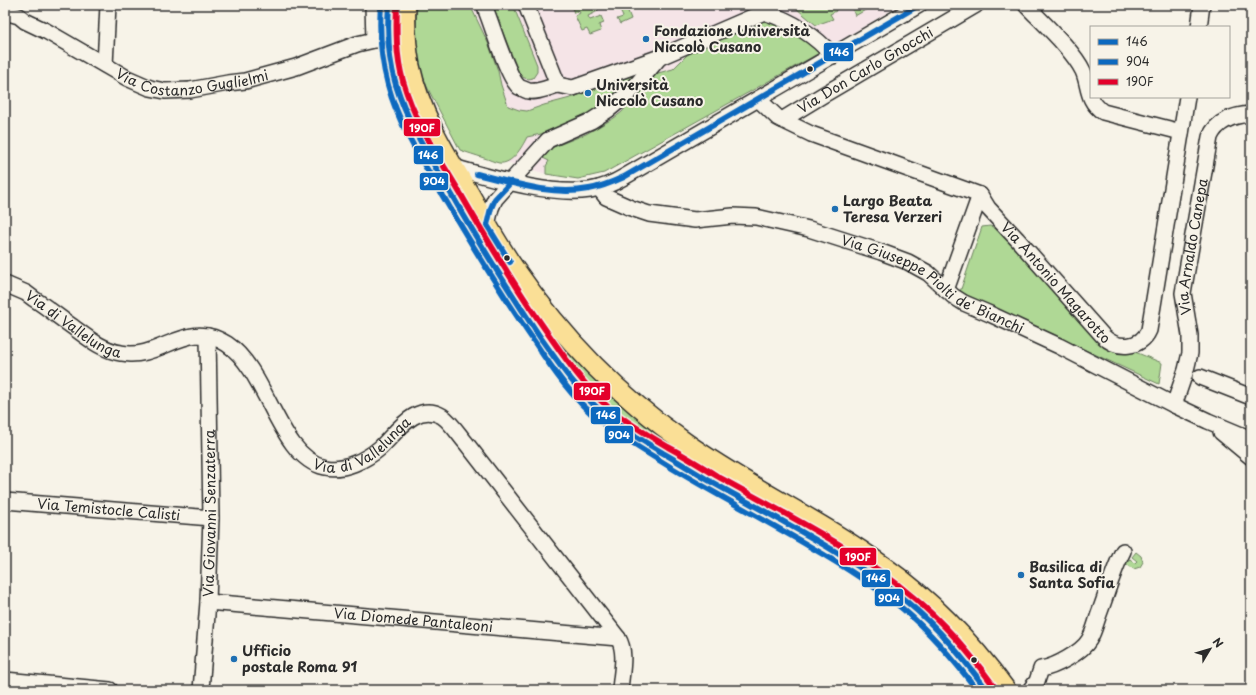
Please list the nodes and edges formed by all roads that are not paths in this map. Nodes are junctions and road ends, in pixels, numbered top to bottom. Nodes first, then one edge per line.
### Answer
1 (108, 5) edge
2 (373, 5) edge
3 (389, 5) edge
4 (406, 5) edge
5 (485, 5) edge
6 (526, 5) edge
7 (919, 5) edge
8 (976, 5) edge
9 (1026, 5) edge
10 (1202, 5) edge
11 (763, 9) edge
12 (5, 12) edge
13 (1199, 26) edge
14 (382, 40) junction
15 (833, 56) junction
16 (660, 58) junction
17 (105, 65) junction
18 (558, 85) junction
19 (1187, 98) edge
20 (758, 99) junction
21 (1251, 114) edge
22 (782, 120) junction
23 (1181, 132) junction
24 (446, 171) junction
25 (511, 182) junction
26 (599, 188) junction
27 (980, 194) junction
28 (487, 225) junction
29 (5, 284) edge
30 (946, 290) junction
31 (208, 336) junction
32 (1200, 377) dead end
33 (1251, 397) edge
34 (1174, 405) junction
35 (1208, 421) junction
36 (1251, 439) edge
37 (1251, 457) edge
38 (5, 501) edge
39 (212, 518) junction
40 (1123, 551) dead end
41 (208, 602) junction
42 (618, 638) junction
43 (5, 680) edge
44 (110, 690) edge
45 (201, 690) edge
46 (620, 690) edge
47 (987, 690) edge
48 (1006, 690) edge
49 (1030, 690) edge

1 - 17 street
2 - 14 street
3 - 14 main road
4 - 24 main road
5 - 18 street
6 - 18 street
7 - 15 street, Via Don Carlo Gnocchi
8 - 22 street, Via Don Carlo Gnocchi
9 - 23 street
10 - 13 street
11 - 15 street
11 - 16 street
12 - 17 street, Via Costanzo Guglielmi
14 - 17 street, Via Costanzo Guglielmi
14 - 24 main road
15 - 20 street, Via Don Carlo Gnocchi
16 - 18 street
16 - 25 street
19 - 23 street, Via Antonio Magarotto
20 - 22 street, Via Don Carlo Gnocchi
20 - 26 street, Via Don Carlo Gnocchi
21 - 34 street, Via Arnaldo Canepa
22 - 27 street
23 - 27 street, Via Antonio Magarotto
24 - 25 street, Via Don Carlo Gnocchi
24 - 28 main road
24 - 47 main road
25 - 26 street, Via Don Carlo Gnocchi
25 - 28 street
26 - 30 street, Via Giuseppe Piolti de' Bianchi
27 - 30 street
28 - 48 main road
29 - 31 street, Via di Vallelunga
30 - 34 street, Via Giuseppe Piolti de' Bianchi
31 - 39 street, Via Giovanni Senzaterra
31 - 42 street, Via di Vallelunga
32 - 33 street
34 - 35 street, Via Giuseppe Piolti de' Bianchi
35 - 36 street, Via Giuseppe Piolti de' Bianchi
35 - 37 street
38 - 39 street, Via Temistocle Calisti
39 - 41 street, Via Giovanni Senzaterra
40 - 49 street
41 - 42 street, Via Diomede Pantaleoni
41 - 45 street, Via Giovanni Senzaterra
42 - 46 street, Via di Vallelunga
43 - 44 street

